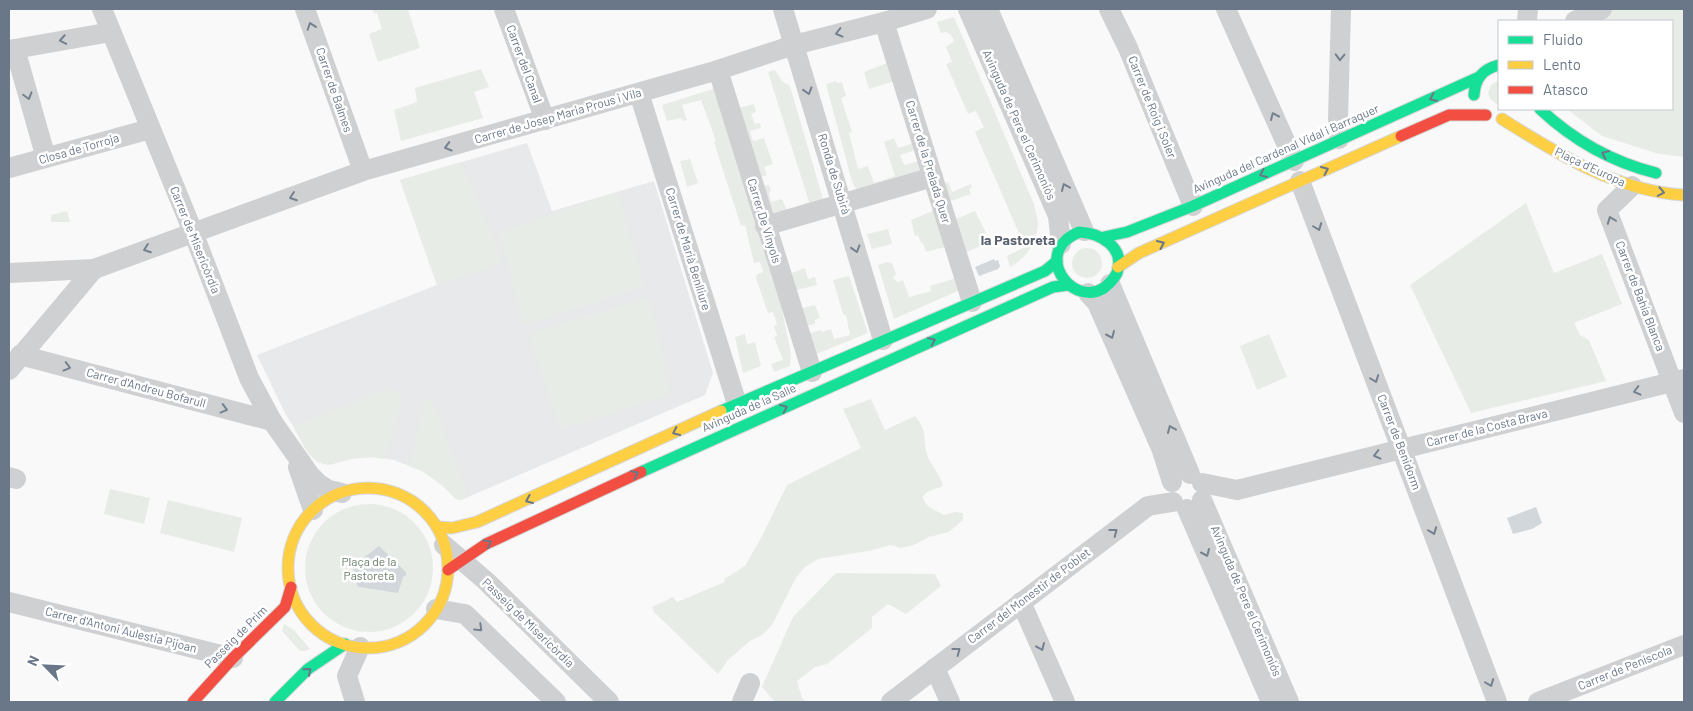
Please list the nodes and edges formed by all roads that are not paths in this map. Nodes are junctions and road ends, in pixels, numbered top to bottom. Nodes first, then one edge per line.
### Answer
1 (102, 9) edge
2 (112, 9) edge
3 (305, 9) edge
4 (504, 9) edge
5 (783, 9) edge
6 (927, 9) edge
7 (968, 9) edge
8 (978, 9) edge
9 (988, 9) edge
10 (1109, 9) edge
11 (1226, 9) edge
12 (1341, 9) edge
13 (1602, 9) edge
14 (1577, 20) edge
15 (884, 22) junction
16 (111, 32) junction
17 (999, 35) junction
18 (794, 45) junction
19 (12, 50) edge
20 (1498, 65) edge
21 (718, 70) junction
22 (1477, 78) junction
23 (639, 93) junction
24 (1541, 110) edge
25 (1520, 111) dead end
26 (1486, 115) junction
27 (1502, 119) junction
28 (545, 120) junction
29 (150, 129) junction
30 (1339, 139) junction
31 (46, 158) junction
32 (1294, 161) junction
33 (9, 168) edge
34 (362, 172) junction
35 (1670, 176) dead end
36 (933, 177) junction
37 (1300, 181) junction
38 (1632, 186) junction
39 (1684, 195) edge
40 (842, 203) junction
41 (1193, 206) junction
42 (765, 226) junction
43 (193, 232) junction
44 (1084, 232) junction
45 (1104, 237) junction
46 (1059, 252) junction
47 (94, 269) junction
48 (51, 271) junction
49 (9, 273) edge
50 (1114, 275) junction
51 (1068, 285) junction
52 (1088, 293) junction
53 (972, 302) junction
54 (60, 309) junction
55 (883, 340) junction
56 (14, 362) edge
57 (812, 372) junction
58 (1678, 381) edge
59 (737, 404) junction
60 (1684, 413) edge
61 (272, 422) junction
62 (289, 444) junction
63 (1402, 449) junction
64 (1188, 492) junction
65 (342, 493) junction
66 (313, 510) junction
67 (441, 536) junction
68 (455, 565) junction
69 (291, 587) junction
70 (9, 602) edge
71 (1021, 602) junction
72 (436, 609) junction
73 (1684, 645) edge
74 (353, 646) junction
75 (233, 658) junction
76 (935, 668) junction
77 (750, 683) dead end
78 (193, 702) edge
79 (275, 702) edge
80 (355, 702) edge
81 (556, 702) edge
82 (609, 702) edge
83 (742, 702) edge
84 (890, 702) edge
85 (950, 702) edge
86 (1065, 702) edge
87 (1271, 702) edge
88 (1289, 702) edge
89 (1497, 702) edge
90 (1538, 702) edge

1 - 16 street, Carrer de Misericòrdia
2 - 16 street, Carrer de Misericòrdia
34 -> 3 street, Carrer de Balmes
4 - 28 street, Carrer del Canal
5 - 18 street, Ronda de Subirà
6 - 15 street, Carrer de Josep Maria Prous i Vila
7 - 46 street, Avinguda de Pere el Cerimoniós
8 - 17 street
9 - 17 street, Avinguda de Pere el Cerimoniós
10 - 41 street, Carrer de Roig i Soler
32 -> 11 street
12 -> 30 street
13 - 14 street
15 -> 18 street, Carrer de Josep Maria Prous i Vila
15 - 36 street, Carrer de la Prelada Quer
16 -> 19 street
16 - 29 street, Carrer de Misericòrdia
44 -> 17 street, Avinguda de Pere el Cerimoniós
18 - 21 street, Carrer de Josep Maria Prous i Vila
18 -> 40 street, Ronda de Subirà
19 -> 31 street
20 - 22 street, Avinguda del Cardenal Vidal i Barraquer
21 - 23 street, Carrer de Josep Maria Prous i Vila
21 - 42 street, Carrer De Vinyols
22 - 26 street
22 -> 30 street, Avinguda del Cardenal Vidal i Barraquer
23 - 28 street, Carrer de Josep Maria Prous i Vila
23 - 59 street, Carrer de Marià Benlliure
35 -> 24 street, Plaça d'Europa
25 - 27 street
26 - 27 street, Plaça d'Europa
37 -> 26 street
27 - 38 street, Plaça d'Europa
28 -> 34 street, Carrer de Josep Maria Prous i Vila
29 - 31 street, Closa de Torroja
29 - 43 street, Carrer de Misericòrdia
30 - 32 street, Avinguda del Cardenal Vidal i Barraquer
31 - 33 street, Closa de Torroja
32 -> 41 street, Avinguda del Cardenal Vidal i Barraquer
34 -> 43 street, Carrer de Josep Maria Prous i Vila
36 - 40 street
36 - 53 street, Carrer de la Prelada Quer
50 -> 37 street
37 -> 63 street, Carrer de Benidorm
38 -> 39 street, Plaça d'Europa
58 -> 38 street, Carrer de Bahía Blanca
40 - 42 street
40 -> 55 street, Ronda de Subirà
41 - 45 street, Avinguda del Cardenal Vidal i Barraquer
42 - 57 street, Carrer De Vinyols
43 -> 47 street, Carrer de Josep Maria Prous i Vila
43 - 61 street, Carrer de Misericòrdia
44 - 45 street
44 - 46 street
45 - 50 street
46 - 51 street
46 - 53 street, Avinguda de la Salle
47 - 48 street
47 - 54 street
48 - 49 street
48 - 54 street
50 - 52 street
64 -> 50 street, Avinguda de Pere el Cerimoniós
51 - 52 street
68 -> 51 street, Avinguda de la Salle
52 -> 64 street, Avinguda de Pere el Cerimoniós
53 - 55 street, Avinguda de la Salle
54 - 56 street
55 - 57 street, Avinguda de la Salle
56 -> 61 street, Carrer d'Andreu Bofarull
57 - 59 street, Avinguda de la Salle
58 - 60 street, Carrer de Bahía Blanca
58 -> 63 street, Carrer de la Costa Brava
59 -> 67 street, Avinguda de la Salle
61 - 62 street, Carrer de Misericòrdia
62 - 65 street, Carrer de Misericòrdia
62 - 66 street, Carrer de Misericòrdia
63 -> 64 street, Carrer de la Costa Brava
63 -> 89 street, Carrer de Benidorm
71 -> 64 street, Carrer del Monestir de Poblet
64 -> 87 street, Avinguda de Pere el Cerimoniós
64 - 88 street, Avinguda de Pere el Cerimoniós
65 - 66 street
65 - 67 street
66 - 69 street
67 - 68 street, Passeig de Misericòrdia
68 - 72 street
68 - 82 street, Passeig de Misericòrdia
69 - 74 street
69 - 75 street, Passeig de Prim
70 - 75 street, Carrer d'Antoni Aulestia Pijoan
76 -> 71 street, Carrer del Monestir de Poblet
71 -> 86 street
72 - 74 street
72 -> 81 street
73 - 90 street, Carrer de Peníscola
79 -> 74 street
74 - 80 street
75 - 78 street, Passeig de Prim
76 - 84 street, Carrer del Monestir de Poblet
76 - 85 street
77 - 83 street

